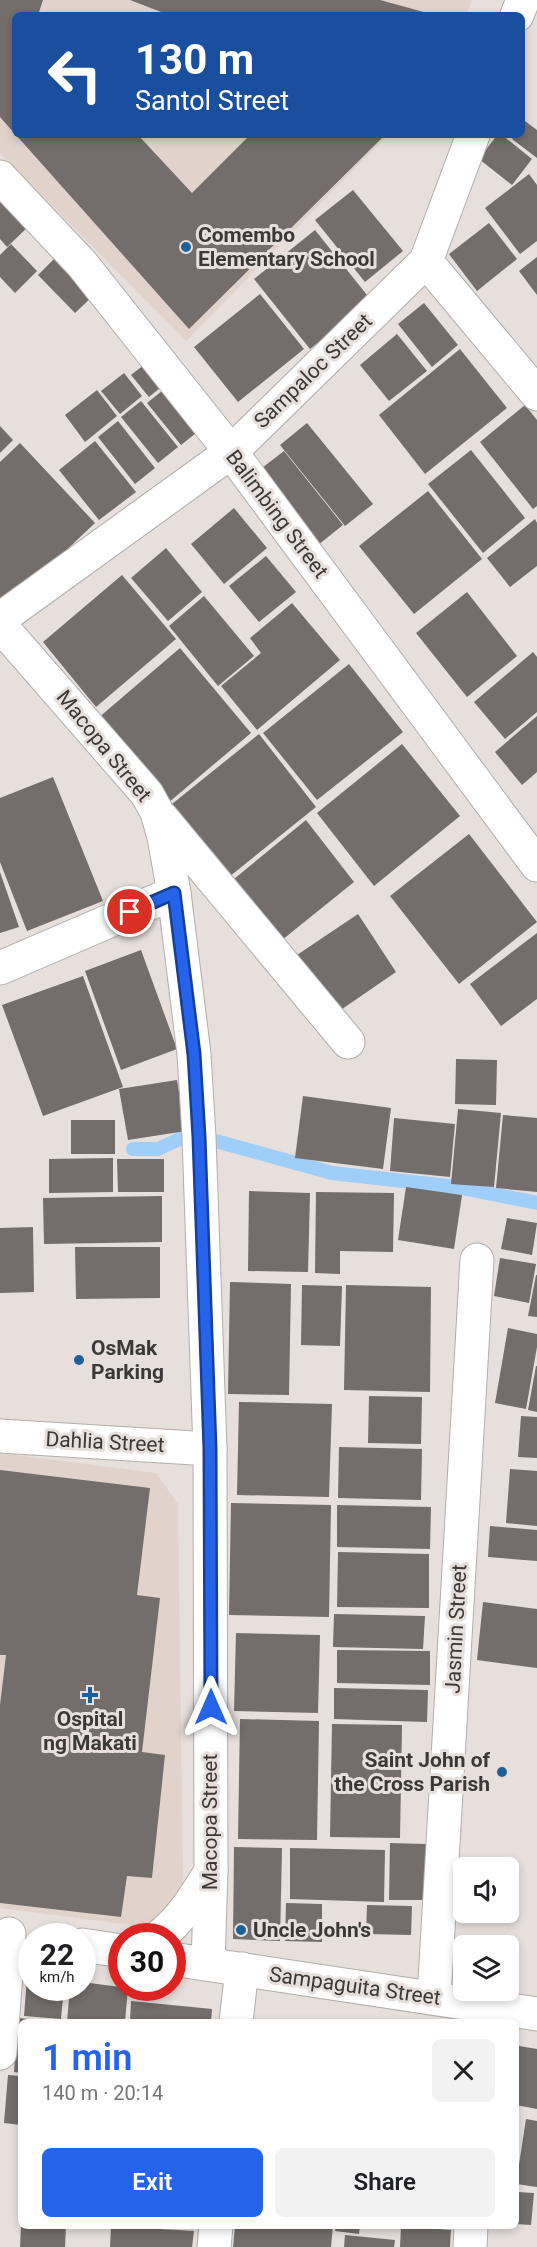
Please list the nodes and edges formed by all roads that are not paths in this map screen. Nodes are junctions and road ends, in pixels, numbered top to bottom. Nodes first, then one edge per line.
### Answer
1 (472, 138) edge
2 (0, 177) edge
3 (426, 261) junction
4 (537, 394) edge
5 (231, 452) junction
6 (0, 619) edge
7 (0, 625) edge
8 (157, 813) junction
9 (537, 865) edge
10 (174, 893) junction
11 (0, 968) edge
12 (348, 1042) dead end
13 (477, 1260) dead end
14 (0, 1436) edge
15 (210, 1449) junction
16 (211, 1871) junction
17 (175, 1923) edge
18 (14, 1935) edge
19 (186, 1961) edge
20 (208, 1964) junction
21 (242, 1970) junction
22 (434, 1998) junction
23 (489, 2014) edge
24 (537, 2014) edge
25 (236, 2019) edge
26 (0, 2053) edge
27 (216, 2229) edge
28 (471, 2229) edge
29 (214, 2247) edge
30 (470, 2247) edge

1 - 3 street, Sampaloc Street
2 - 5 street, Balimbing Street
3 - 4 street
3 - 5 street, Sampaloc Street
5 - 6 street, Sampaloc Street
5 - 9 street, Balimbing Street
7 - 8 street, Macopa Street
8 - 10 street, Macopa Street
8 - 12 street
10 - 11 street
10 - 15 street, Macopa Street
13 - 22 street, Jasmin Street
14 - 15 street, Dahlia Street
15 - 16 street, Macopa Street
16 - 17 street
16 - 20 street, Macopa Street
18 - 26 street
19 - 20 street, Sampaguita Street
20 - 21 street, Sampaguita Street
21 - 22 street, Sampaguita Street
21 - 25 street
22 - 23 street, Sampaguita Street
23 - 24 street, Sampaguita Street
27 - 29 street
28 - 30 street

